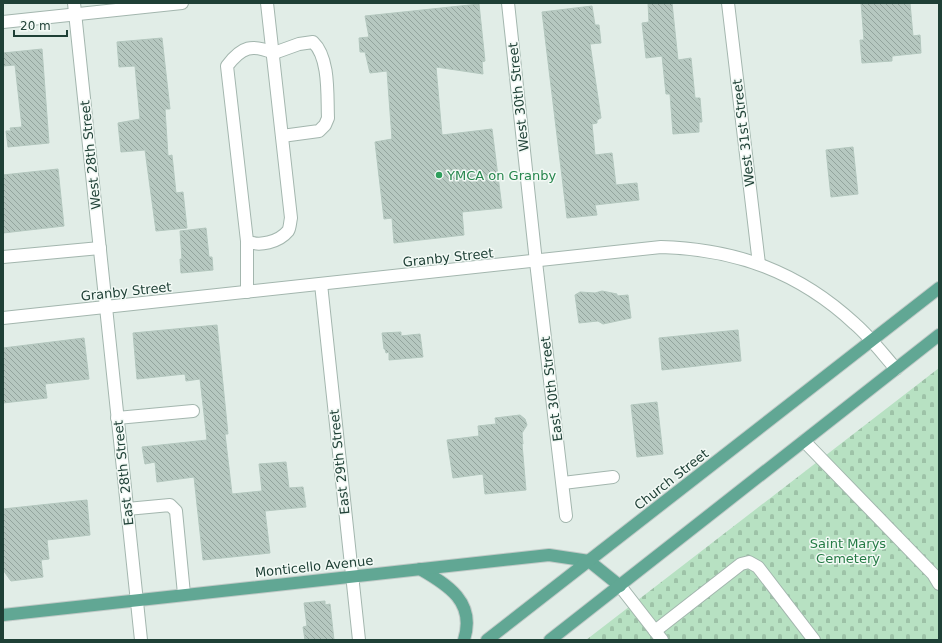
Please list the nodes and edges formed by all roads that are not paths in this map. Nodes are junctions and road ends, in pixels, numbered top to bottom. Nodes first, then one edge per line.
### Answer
1 (182, 3) edge
2 (267, 3) edge
3 (508, 3) edge
4 (728, 3) edge
5 (74, 9) edge
6 (3, 22) edge
7 (274, 53) junction
8 (282, 136) junction
9 (247, 242) junction
10 (100, 248) junction
11 (3, 258) edge
12 (536, 262) junction
13 (759, 264) junction
14 (321, 284) junction
15 (939, 288) edge
16 (247, 292) junction
17 (106, 307) junction
18 (3, 318) edge
19 (939, 335) edge
20 (871, 340) junction
21 (896, 369) junction
22 (193, 410) dead end
23 (117, 418) junction
24 (804, 441) junction
25 (613, 477) dead end
26 (563, 483) junction
27 (127, 509) junction
28 (566, 516) dead end
29 (589, 561) junction
30 (420, 569) junction
31 (352, 576) junction
32 (937, 579) edge
33 (620, 586) junction
34 (184, 594) junction
35 (137, 599) junction
36 (3, 615) edge
37 (659, 635) edge
38 (141, 640) edge
39 (359, 640) edge
40 (464, 640) edge
41 (487, 640) edge
42 (550, 640) edge
43 (814, 640) edge

1 - 5 street
2 - 7 street
3 - 12 street, West 30th Street
4 - 13 street, West 31st Street
5 - 6 street
5 - 10 street, West 28th Street
7 - 8 street
7 - 8 street
7 - 9 street
8 - 9 street
9 - 16 street
10 - 11 street
10 - 17 street, West 28th Street
12 - 13 street, Granby Street
12 - 14 street, Granby Street
12 - 26 street, East 30th Street
13 - 20 street, Granby Street
14 - 16 street, Granby Street
14 - 31 street, East 29th Street
15 - 20 main road
16 - 17 street, Granby Street
17 - 18 street, Granby Street
17 - 23 street, East 28th Street
19 - 21 main road
20 - 21 street, Granby Street
20 - 29 main road, Church Street
21 - 24 main road
22 - 23 street
23 - 27 street, East 28th Street
24 - 32 street
24 - 33 main road
25 - 26 street
26 - 28 street, East 30th Street
27 - 34 street
27 - 35 street, East 28th Street
29 - 30 main road, Monticello Avenue
29 - 33 main road
29 - 41 main road, Church Street
30 - 31 main road, Monticello Avenue
30 - 40 main road
31 - 34 main road, Monticello Avenue
31 - 39 street, East 29th Street
33 - 37 street
33 - 42 main road
34 - 35 main road, Monticello Avenue
35 - 36 main road, Monticello Avenue
35 - 38 street, East 28th Street
37 - 43 street

